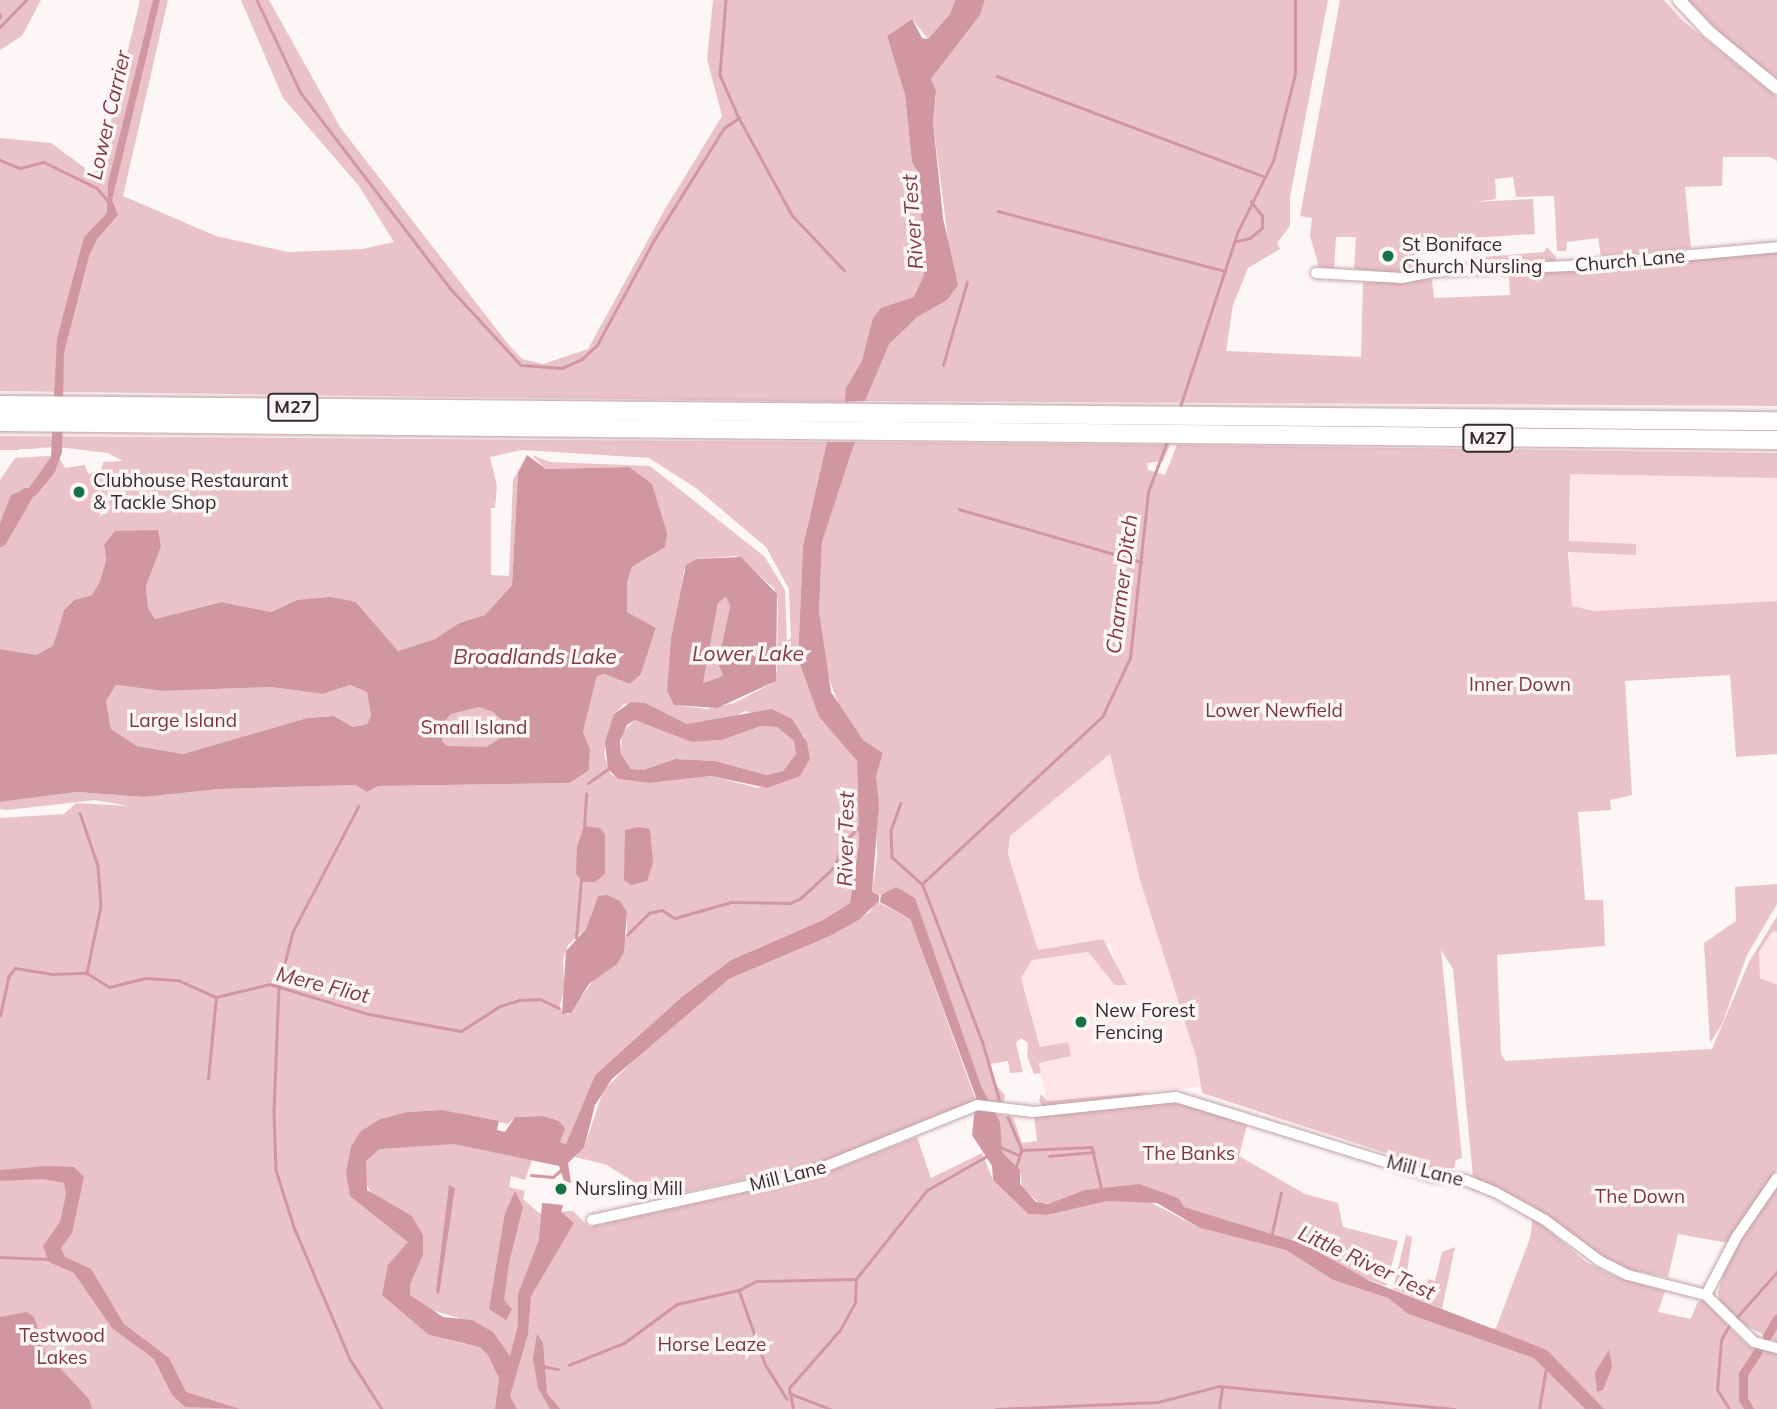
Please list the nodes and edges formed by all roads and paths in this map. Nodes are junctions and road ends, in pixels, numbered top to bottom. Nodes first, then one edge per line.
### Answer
1 (1679, 0) edge
2 (1777, 88) edge
3 (1777, 247) edge
4 (1316, 273) dead end
5 (0, 405) edge
6 (45, 413) junction
7 (542, 417) junction
8 (882, 420) junction
9 (1777, 421) edge
10 (0, 422) edge
11 (1200, 423) junction
12 (1777, 440) edge
13 (1777, 1178) edge
14 (592, 1220) dead end
15 (1706, 1295) junction
16 (1777, 1348) edge

1 - 2 street
3 - 4 street, Church Lane
5 - 6 highway, M27
6 - 7 highway, M27
6 - 10 highway, M27
7 - 8 highway, M27
7 - 8 highway, M27
8 - 11 highway, M27
8 - 11 highway, M27
9 - 11 highway, M27
11 - 12 highway, M27
13 - 15 street
14 - 15 street, Mill Lane
15 - 16 street

